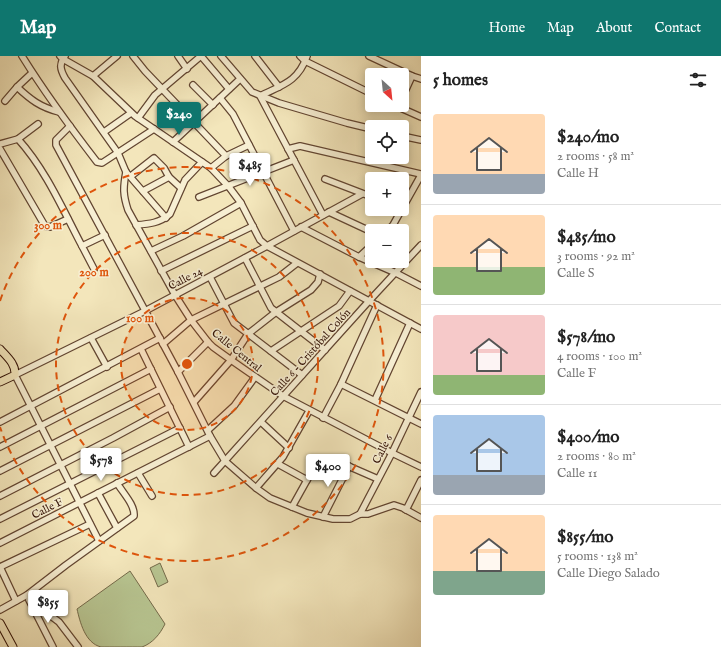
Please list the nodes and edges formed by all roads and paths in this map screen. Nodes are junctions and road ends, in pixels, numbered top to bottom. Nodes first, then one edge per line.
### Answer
1 (22, 56) edge
2 (117, 56) edge
3 (133, 56) edge
4 (178, 56) edge
5 (201, 56) edge
6 (232, 56) edge
7 (255, 56) edge
8 (300, 56) edge
9 (369, 56) edge
10 (63, 57) edge
11 (224, 58) edge
12 (306, 59) edge
13 (187, 69) junction
14 (32, 73) junction
15 (93, 76) junction
16 (412, 76) junction
17 (240, 79) junction
18 (421, 79) edge
19 (409, 83) edge
20 (193, 85) dead end
21 (17, 87) junction
22 (279, 87) junction
23 (162, 88) junction
24 (229, 89) junction
25 (365, 90) edge
26 (260, 96) junction
27 (220, 98) junction
28 (5, 101) dead end
29 (213, 105) junction
30 (59, 112) junction
31 (409, 112) edge
32 (131, 113) junction
33 (421, 117) edge
34 (138, 118) junction
35 (194, 122) junction
36 (38, 124) dead end
37 (70, 126) junction
38 (365, 127) edge
39 (154, 129) junction
40 (104, 132) junction
41 (0, 137) edge
42 (409, 137) edge
43 (18, 139) junction
44 (421, 140) edge
45 (173, 142) junction
46 (2, 144) edge
47 (249, 145) junction
48 (288, 149) junction
49 (0, 150) edge
50 (118, 153) junction
51 (226, 156) junction
52 (294, 160) junction
53 (202, 162) junction
54 (211, 168) junction
55 (126, 172) junction
56 (263, 172) junction
57 (421, 175) edge
58 (131, 176) junction
59 (169, 177) junction
60 (325, 179) dead end
61 (229, 186) junction
62 (181, 188) junction
63 (143, 191) junction
64 (362, 194) junction
65 (365, 195) edge
66 (409, 196) edge
67 (199, 197) dead end
68 (241, 204) junction
69 (329, 212) junction
70 (323, 215) junction
71 (166, 218) junction
72 (68, 219) junction
73 (136, 225) junction
74 (253, 226) junction
75 (301, 227) junction
76 (365, 229) edge
77 (294, 231) junction
78 (105, 235) junction
79 (421, 245) edge
80 (82, 246) junction
81 (267, 246) junction
82 (365, 251) edge
83 (151, 252) junction
84 (359, 257) junction
85 (245, 258) junction
86 (298, 263) junction
87 (94, 269) dead end
88 (161, 271) junction
89 (396, 273) junction
90 (320, 274) junction
91 (210, 276) junction
92 (421, 286) edge
93 (259, 287) junction
94 (350, 291) junction
95 (175, 294) junction
96 (369, 301) junction
97 (224, 304) junction
98 (377, 305) junction
99 (145, 311) junction
100 (276, 312) junction
101 (191, 320) junction
102 (410, 323) junction
103 (421, 329) edge
104 (301, 331) junction
105 (248, 334) junction
106 (91, 338) junction
107 (160, 338) junction
108 (208, 342) junction
109 (164, 344) junction
110 (0, 349) edge
111 (141, 349) junction
112 (325, 350) junction
113 (271, 351) junction
114 (230, 360) junction
115 (107, 367) junction
116 (151, 369) junction
117 (178, 372) junction
118 (15, 375) junction
119 (302, 375) junction
120 (255, 378) junction
121 (0, 382) edge
122 (341, 384) junction
123 (160, 389) junction
124 (421, 392) edge
125 (283, 396) junction
126 (374, 400) junction
127 (194, 402) junction
128 (30, 407) junction
129 (170, 407) junction
130 (309, 411) junction
131 (323, 418) junction
132 (408, 418) junction
133 (0, 422) edge
134 (261, 422) junction
135 (421, 424) edge
136 (40, 426) junction
137 (180, 428) junction
138 (209, 433) junction
139 (50, 446) junction
140 (189, 446) junction
141 (0, 447) edge
142 (288, 448) junction
143 (392, 453) junction
144 (225, 461) junction
145 (339, 462) dead end
146 (278, 464) junction
147 (316, 464) dead end
148 (60, 465) junction
149 (349, 466) junction
150 (421, 467) edge
151 (0, 471) edge
152 (138, 473) junction
153 (214, 473) dead end
154 (378, 479) junction
155 (307, 480) junction
156 (421, 480) edge
157 (69, 484) junction
158 (117, 484) junction
159 (256, 488) junction
160 (98, 493) junction
161 (0, 496) edge
162 (152, 496) dead end
163 (79, 503) junction
164 (292, 507) junction
165 (406, 510) junction
166 (360, 514) junction
167 (323, 517) junction
168 (421, 518) edge
169 (0, 519) edge
170 (90, 524) junction
171 (117, 528) junction
172 (99, 541) junction
173 (0, 543) edge
174 (0, 567) edge
175 (27, 595) junction
176 (63, 595) dead end
177 (16, 601) junction
178 (43, 609) junction
179 (0, 610) edge
180 (0, 622) edge
181 (13, 647) edge
182 (53, 647) edge
183 (78, 647) edge

1 - 14 street
2 - 15 street
3 - 23 street
4 - 13 street
5 - 13 street
5 - 24 street
6 - 11 street
7 - 22 street
8 - 12 street
9 - 16 street
10 - 15 street
10 - 40 street
11 - 17 street
12 - 22 street
12 - 25 street
13 - 23 street
14 - 21 street
14 - 30 street
15 - 32 street
16 - 18 street
16 - 19 street
17 - 24 street
17 - 26 street
20 - 29 street
21 - 28 street
21 - 30 street
22 - 26 street
23 - 34 street
23 - 35 street
24 - 27 street
26 - 38 street
26 - 48 street
27 - 29 street
27 - 47 street
29 - 35 street
30 - 37 street
31 - 33 street
32 - 34 street
32 - 40 street
34 - 39 street
35 - 45 street
35 - 51 street
36 - 43 street
37 - 50 street
37 - 78 street
39 - 45 street
39 - 50 street
40 - 50 street
41 - 46 street
42 - 44 street
43 - 46 street
43 - 72 street
45 - 53 street
47 - 51 street
47 - 56 street
48 - 52 street
48 - 57 street
49 - 72 street
50 - 55 street
51 - 54 street
52 - 56 street
52 - 70 street
53 - 54 street
53 - 62 street
54 - 61 street
55 - 58 street
55 - 73 street, Calle Central
56 - 61 street
56 - 77 street
57 - 66 street
58 - 59 street
58 - 63 street
59 - 62 street
59 - 63 street
60 - 64 street
61 - 67 street
61 - 68 street
62 - 71 street
63 - 71 street
64 - 65 street
64 - 69 street, Calle 24
68 - 74 street
68 - 83 street
69 - 70 street, Calle 24
69 - 76 street
70 - 75 street, Calle 24
71 - 73 street
72 - 80 street
73 - 83 street, Calle Central
74 - 81 street
74 - 88 street
75 - 77 street, Calle 24
75 - 84 street
77 - 81 street, Calle 24
78 - 80 street
78 - 99 street
79 - 89 street, Calle 6 - Cristóbal Colón
80 - 87 street
81 - 85 street, Calle 24
81 - 86 street
82 - 84 street
83 - 88 street, Calle Central
84 - 89 street
85 - 91 street, Calle 24
85 - 93 street
86 - 90 street
86 - 93 street
88 - 95 street, Calle Central
89 - 92 street
89 - 96 street, Calle 6 - Cristóbal Colón
90 - 94 street
90 - 100 street
91 - 95 street, Calle 24
91 - 97 street
93 - 97 street
93 - 100 street
94 - 96 street
94 - 104 street
95 - 99 street, Calle 24
95 - 101 street, Calle Central
96 - 98 street
96 - 112 street, Calle 6 - Cristóbal Colón
97 - 101 street
97 - 105 street
98 - 102 street
98 - 122 street
99 - 106 street, Calle 24
99 - 107 street
100 - 104 street
100 - 105 street
101 - 108 street, Calle Central
101 - 109 street
102 - 103 street
102 - 126 street
104 - 112 street
104 - 113 street
105 - 113 street
105 - 114 street
106 - 115 street
106 - 118 street, Calle 24
107 - 109 street
107 - 111 street
108 - 114 street, Calle Central
108 - 117 street
109 - 117 street
110 - 118 main road
111 - 115 street
111 - 116 street
112 - 119 street, Calle 6 - Cristóbal Colón
113 - 119 street
114 - 120 street, Calle Central
114 - 127 street
115 - 128 street
116 - 123 street
116 - 136 street
117 - 127 street
118 - 121 main road
118 - 128 street
119 - 125 street, Calle 6 - Cristóbal Colón
120 - 125 street, Calle Central
120 - 138 street, Calle F
122 - 126 street
122 - 131 street
123 - 129 street
123 - 139 street
124 - 132 street, Calle 6
125 - 130 street, Calle Central
125 - 134 street, Calle 6 - Cristóbal Colón
126 - 132 street
127 - 138 street
128 - 133 street
128 - 136 street
129 - 137 street
129 - 148 street
130 - 131 street, Calle Central
130 - 142 street
131 - 143 street, Calle Central
132 - 135 street
132 - 143 street, Calle 6
134 - 142 street
134 - 144 street, Calle 6 - Cristóbal Colón
136 - 139 street
136 - 141 street
137 - 140 street
137 - 157 street
138 - 140 street, Calle F
138 - 144 street
139 - 148 street
139 - 151 street
140 - 152 street, Calle F
142 - 146 street
143 - 150 street, Calle Central
143 - 154 street, Calle 6
144 - 153 street, Calle 6 - Cristóbal Colón
144 - 159 street
145 - 149 street
146 - 155 street
146 - 159 street
147 - 155 street
148 - 157 street
148 - 161 street
149 - 154 street
149 - 167 street
152 - 158 street, Calle F
152 - 162 street
154 - 166 street, Calle 6
155 - 164 street
156 - 165 street
157 - 163 street
157 - 169 street
158 - 160 street, Calle F
158 - 171 street
159 - 164 street
160 - 163 street, Calle F
160 - 171 street
163 - 170 street
163 - 173 street, Calle F
164 - 167 street
165 - 166 street
165 - 168 street
166 - 167 street
170 - 172 street
170 - 174 street
171 - 172 street
172 - 175 street
174 - 177 street
175 - 177 street
175 - 178 street
175 - 182 street
176 - 178 street
177 - 179 street
178 - 183 street
180 - 181 main road

